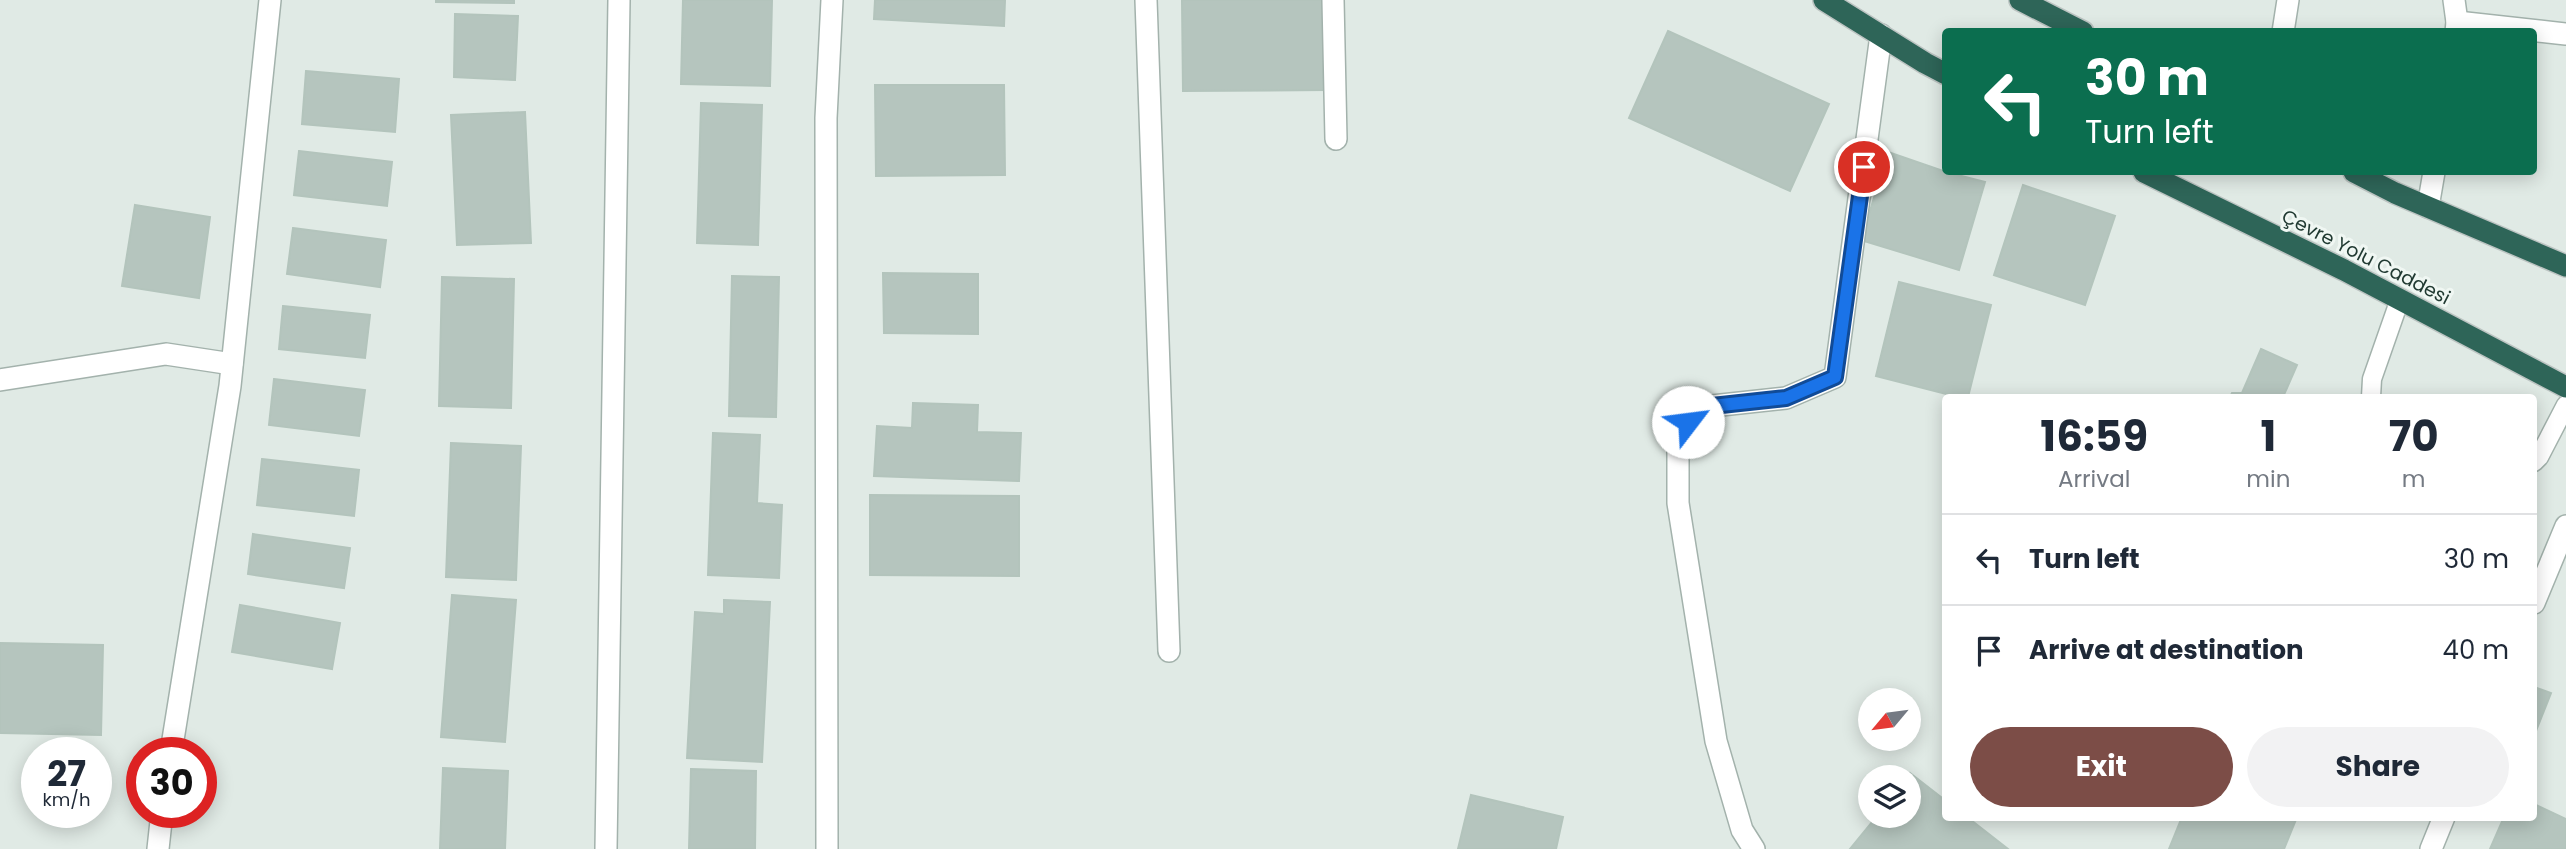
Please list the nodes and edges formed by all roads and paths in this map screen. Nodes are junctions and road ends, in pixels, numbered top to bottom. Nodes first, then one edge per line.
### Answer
1 (270, 0) edge
2 (619, 0) edge
3 (832, 0) edge
4 (1146, 0) edge
5 (1333, 0) edge
6 (1824, 0) edge
7 (2020, 0) edge
8 (2288, 0) edge
9 (2454, 0) edge
10 (2457, 27) edge
11 (2075, 28) edge
12 (2284, 28) edge
13 (2537, 32) edge
14 (2566, 34) edge
15 (1881, 36) junction
16 (1942, 72) edge
17 (1336, 139) dead end
18 (2150, 175) edge
19 (2360, 175) edge
20 (2433, 175) edge
21 (2428, 207) junction
22 (2566, 266) edge
23 (2400, 299) junction
24 (232, 364) junction
25 (0, 380) edge
26 (2566, 387) edge
27 (2371, 394) edge
28 (2566, 405) edge
29 (2537, 459) edge
30 (2566, 526) edge
31 (2537, 596) edge
32 (1169, 652) dead end
33 (173, 737) edge
34 (2442, 821) edge
35 (160, 828) edge
36 (158, 849) edge
37 (606, 849) edge
38 (827, 849) edge
39 (1754, 849) edge
40 (2431, 849) edge

1 - 24 street
2 - 37 street
3 - 38 street
4 - 32 street
5 - 17 street
6 - 15 highway
7 - 11 highway
8 - 12 street
9 - 10 street
13 - 14 street
15 - 16 highway
15 - 39 street
18 - 23 highway, Çevre Yolu Caddesi
19 - 21 highway
20 - 21 street
21 - 22 highway
23 - 26 highway, Çevre Yolu Caddesi
23 - 27 lane
24 - 25 street
24 - 33 street
28 - 29 lane
30 - 31 street
34 - 40 street
35 - 36 street

